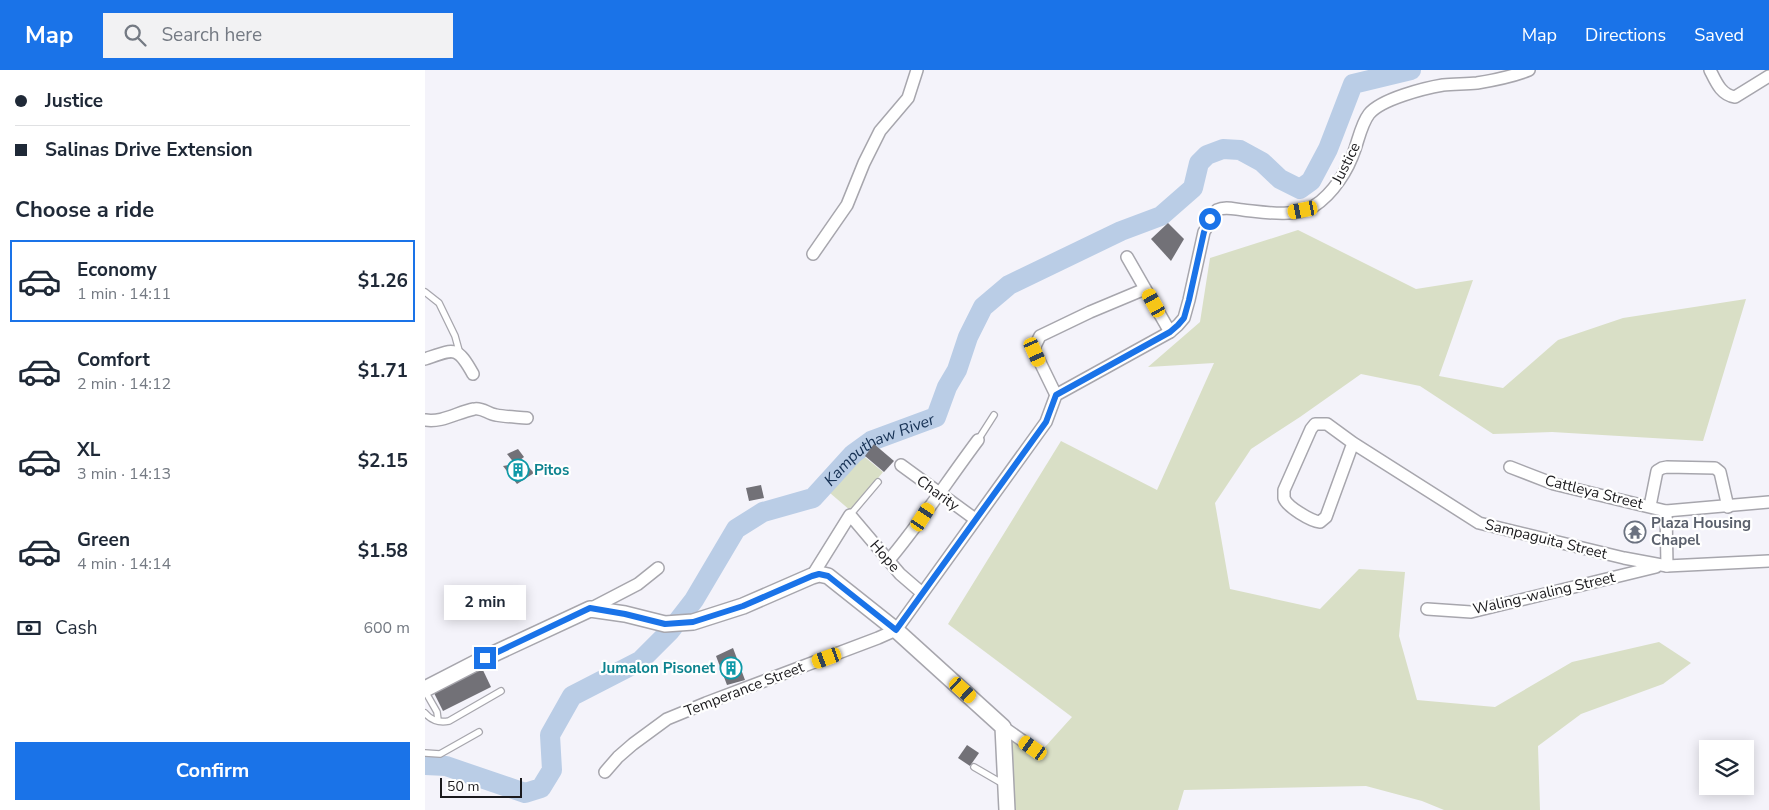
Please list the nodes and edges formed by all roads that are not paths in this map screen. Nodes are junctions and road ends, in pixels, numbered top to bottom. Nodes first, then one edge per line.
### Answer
1 (917, 70) edge
2 (1529, 70) edge
3 (1710, 70) edge
4 (1769, 76) edge
5 (813, 254) dead end
6 (1127, 257) dead end
7 (1145, 289) junction
8 (425, 292) edge
9 (1170, 332) junction
10 (460, 354) junction
11 (425, 359) edge
12 (473, 374) dead end
13 (1056, 395) junction
14 (994, 415) dead end
15 (527, 418) dead end
16 (425, 420) edge
17 (978, 440) joint
18 (1353, 443) junction
19 (901, 465) dead end
20 (1510, 467) dead end
21 (878, 482) dead end
22 (938, 494) junction
23 (1769, 502) edge
24 (1650, 506) junction
25 (1728, 507) junction
26 (1667, 511) junction
27 (850, 515) junction
28 (975, 520) junction
29 (889, 560) junction
30 (1769, 561) edge
31 (1663, 566) junction
32 (658, 568) dead end
33 (812, 576) junction
34 (923, 593) junction
35 (590, 608) junction
36 (1427, 610) dead end
37 (896, 630) junction
38 (425, 690) edge
39 (501, 691) dead end
40 (425, 713) edge
41 (438, 720) junction
42 (1003, 727) junction
43 (479, 732) dead end
44 (1033, 748) dead end
45 (425, 753) edge
46 (974, 767) dead end
47 (605, 772) dead end
48 (1007, 786) junction
49 (1007, 810) edge

1 - 5 street
2 - 9 street, Justice
3 - 4 street
6 - 7 street
7 - 9 street
7 - 13 street
8 - 10 lane
9 - 13 street, Justice
10 - 11 street
10 - 12 street
13 - 28 street
14 - 17 lane
15 - 16 street
17 - 22 street
18 - 18 street, Sampaguita Street
18 - 31 street, Sampaguita Street
19 - 22 street, Charity
20 - 24 street, Cattleya Street
21 - 27 lane
22 - 28 street, Charity
22 - 29 street
23 - 25 street, Cattleya Street
24 - 25 street
24 - 26 street, Cattleya Street
25 - 26 street, Cattleya Street
26 - 31 street
27 - 29 street, Hope
27 - 33 street
28 - 34 street
29 - 34 street, Hope
30 - 31 street, Sampaguita Street
31 - 36 street, Waling-waling Street
32 - 35 street
33 - 35 street
33 - 37 street
34 - 37 street
35 - 38 street
37 - 42 street
37 - 47 street, Temperance Street
38 - 41 lane
39 - 41 lane
40 - 41 lane
42 - 44 street
42 - 48 street
43 - 45 lane
46 - 48 lane
48 - 49 street

